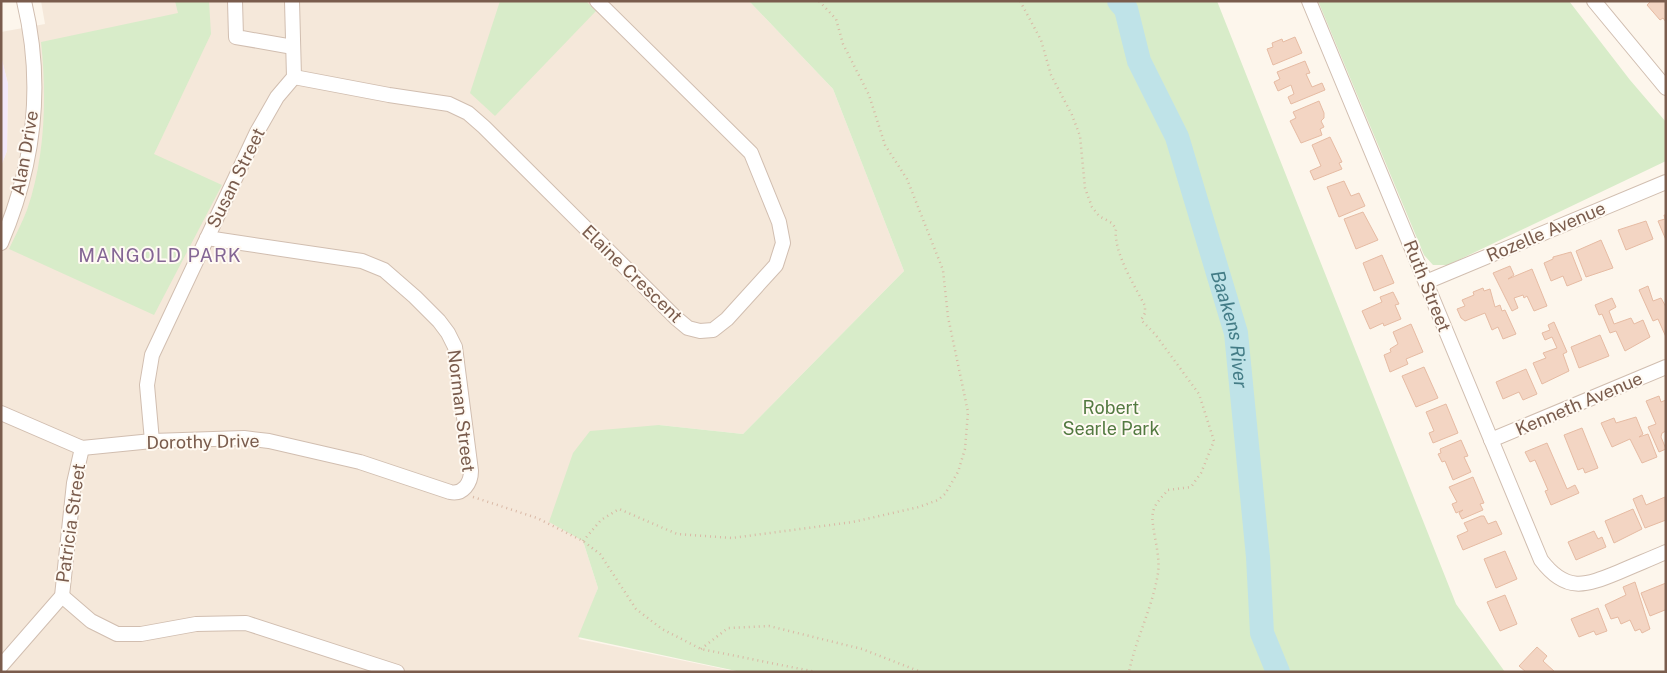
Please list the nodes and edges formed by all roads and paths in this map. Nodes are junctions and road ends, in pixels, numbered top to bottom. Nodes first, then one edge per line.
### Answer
1 (24, 1) edge
2 (235, 1) edge
3 (292, 1) edge
4 (597, 1) edge
5 (819, 1) edge
6 (1020, 1) edge
7 (1309, 1) edge
8 (1594, 1) edge
9 (293, 47) junction
10 (294, 76) junction
11 (1666, 88) edge
12 (1666, 182) edge
13 (207, 238) junction
14 (1, 243) edge
15 (1426, 282) junction
16 (1666, 367) edge
17 (1, 413) edge
18 (1492, 440) junction
19 (152, 441) junction
20 (82, 448) junction
21 (462, 491) junction
22 (583, 541) junction
23 (1666, 552) edge
24 (62, 596) junction
25 (701, 649) junction
26 (1, 666) edge
27 (397, 672) edge
28 (816, 672) edge
29 (922, 672) edge
30 (1129, 672) edge

1 - 14 street, Alan Drive
2 - 9 street
3 - 9 street
4 - 10 street, Elaine Crescent
5 - 22 path
6 - 30 path
7 - 15 street, Ruth Street
8 - 11 street
9 - 10 street
10 - 13 street, Susan Street
12 - 15 street, Rozelle Avenue
13 - 19 street, Susan Street
13 - 21 street, Norman Street
15 - 18 street, Ruth Street
16 - 18 street, Kenneth Avenue
17 - 20 street, Dorothy Drive
18 - 23 street, Ruth Street
19 - 20 street, Dorothy Drive
19 - 21 street, Dorothy Drive
20 - 24 street, Patricia Street
21 - 22 path
22 - 25 path
24 - 26 street, Patricia Street
24 - 27 street
25 - 28 path
25 - 29 path

